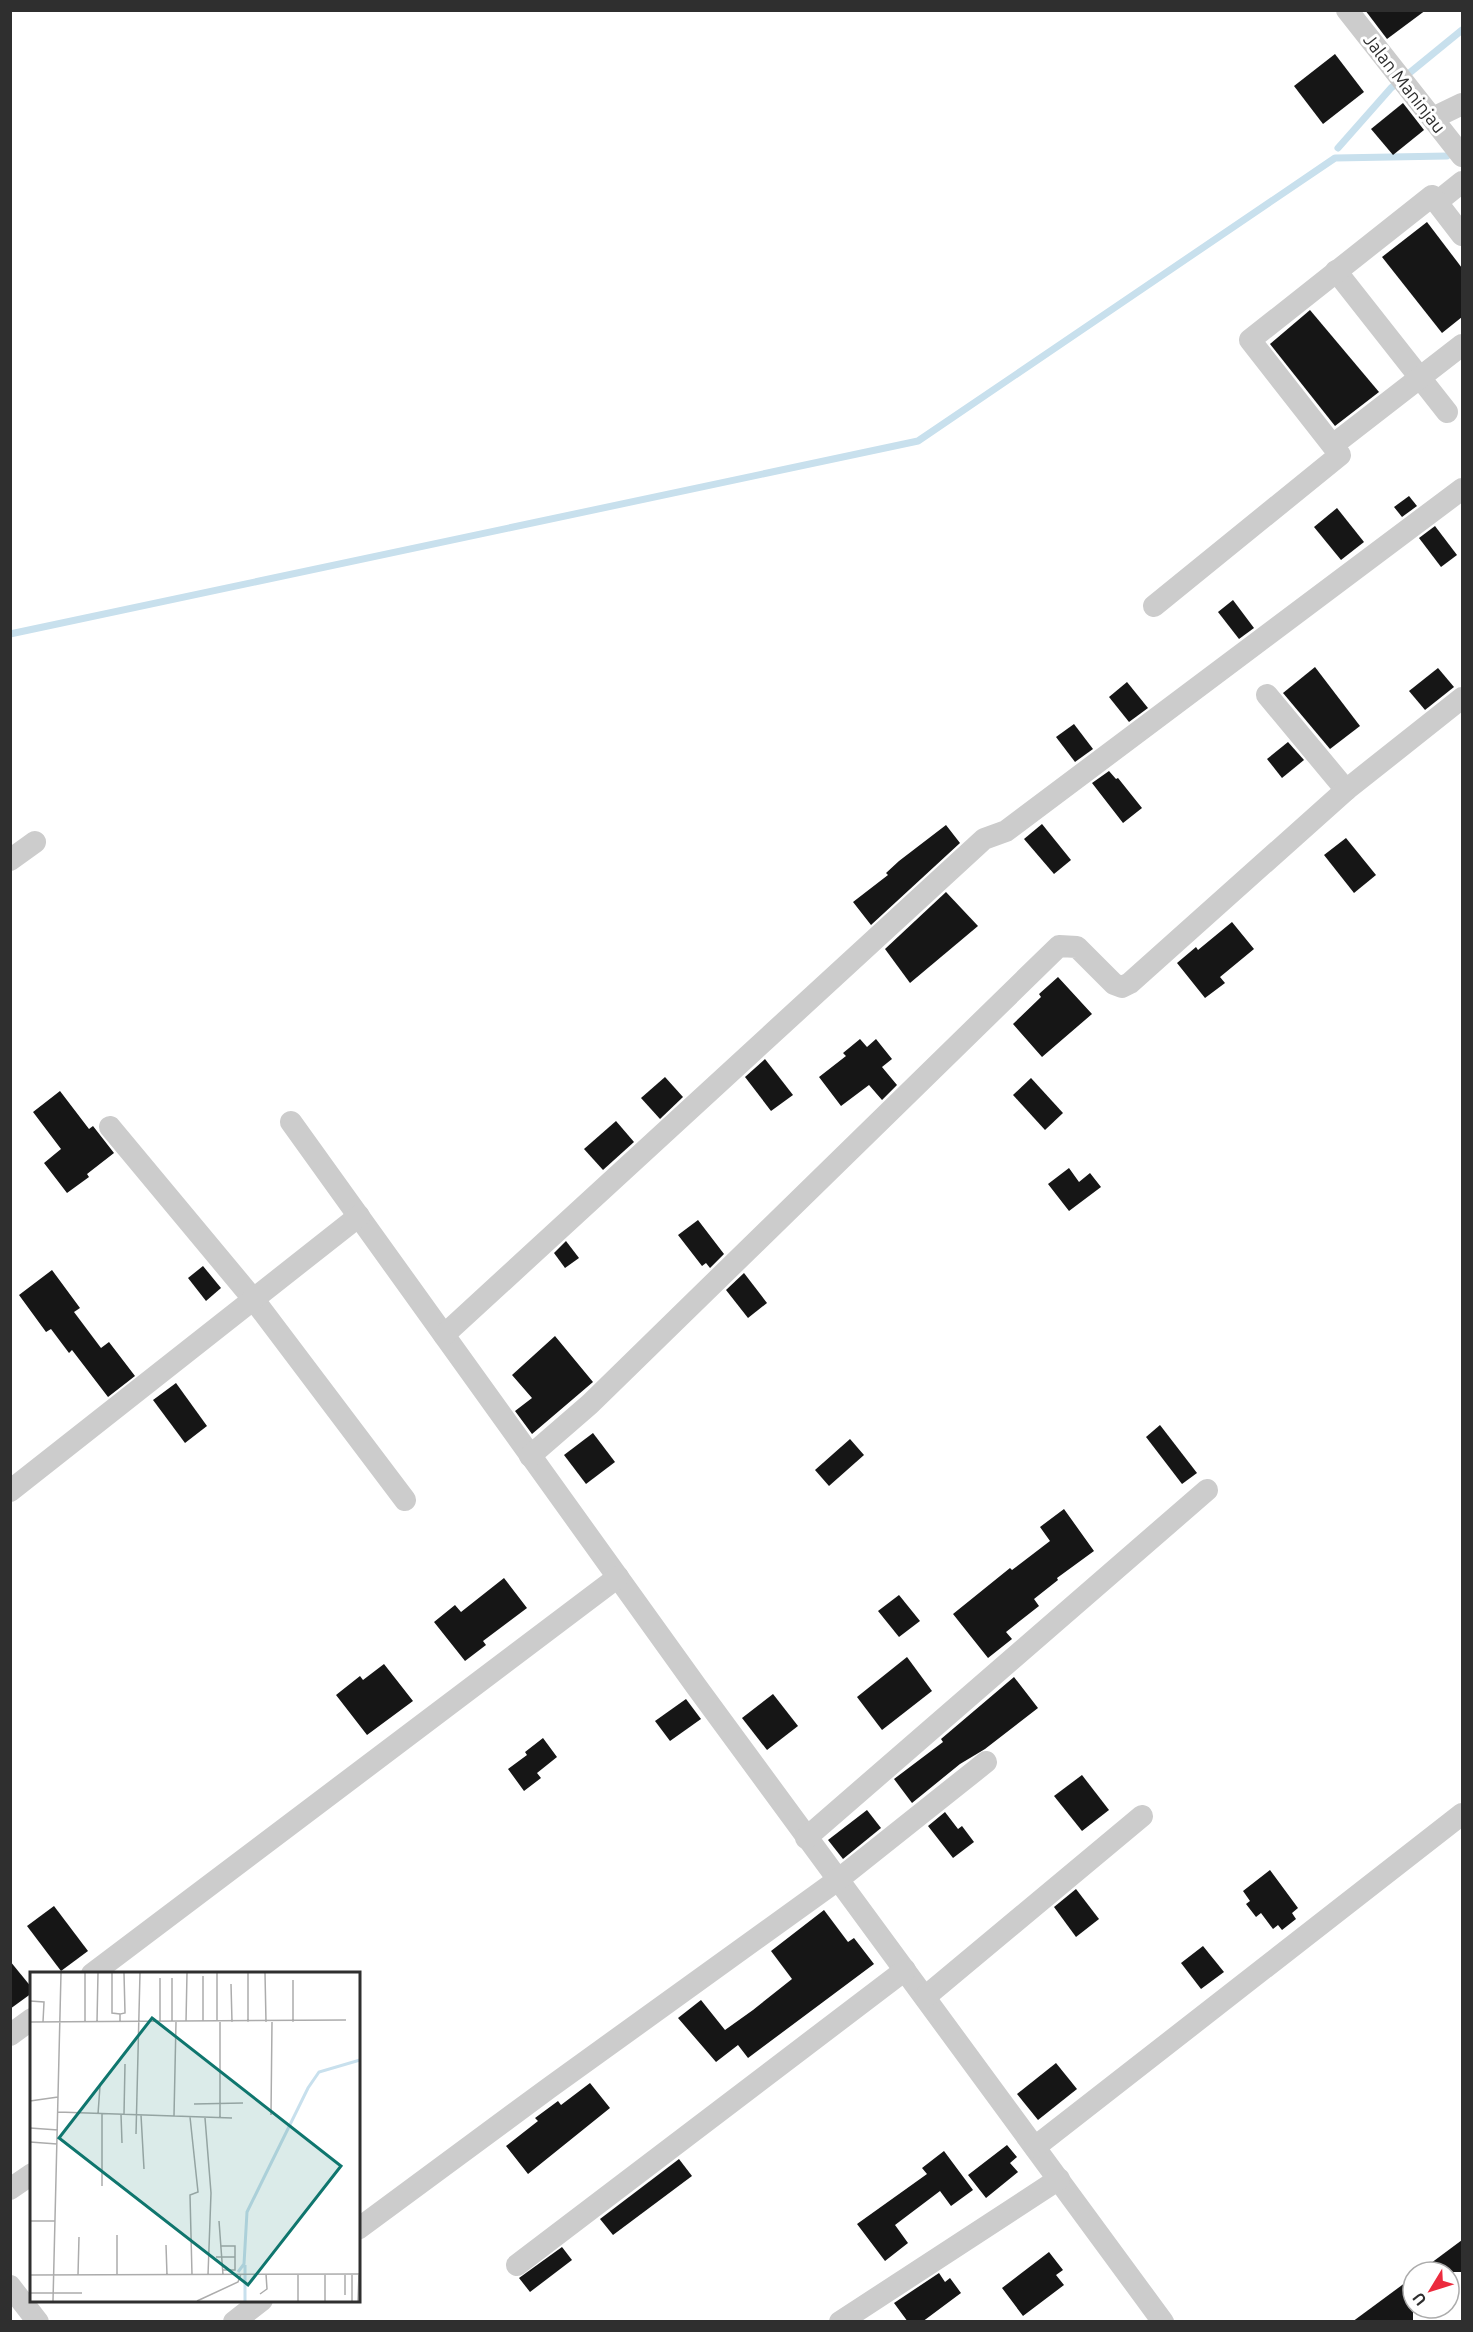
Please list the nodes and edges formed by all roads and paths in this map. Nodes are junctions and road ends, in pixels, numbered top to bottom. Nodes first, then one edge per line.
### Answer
1 (1347, 10) edge
2 (1462, 104) edge
3 (1439, 126) junction
4 (1462, 156) edge
5 (1462, 182) edge
6 (1437, 202) junction
7 (1462, 235) edge
8 (1336, 271) junction
9 (1462, 345) edge
10 (1420, 378) junction
11 (1447, 412) dead end
12 (1333, 445) junction
13 (1462, 489) edge
14 (1154, 606) dead end
15 (1267, 695) dead end
16 (1462, 698) edge
17 (1346, 790) junction
18 (35, 842) dead end
19 (10, 860) edge
20 (291, 1122) dead end
21 (110, 1127) dead end
22 (359, 1216) junction
23 (254, 1300) junction
24 (444, 1335) junction
25 (530, 1456) junction
26 (1207, 1490) dead end
27 (10, 1491) edge
28 (405, 1500) dead end
29 (618, 1577) junction
30 (986, 1762) dead end
31 (1462, 1814) edge
32 (1142, 1816) dead end
33 (806, 1838) junction
34 (838, 1879) junction
35 (905, 1970) junction
36 (95, 1972) edge
37 (925, 1997) junction
38 (30, 2020) edge
39 (10, 2035) edge
40 (1035, 2147) junction
41 (30, 2175) edge
42 (1059, 2179) junction
43 (10, 2189) edge
44 (360, 2228) edge
45 (517, 2265) dead end
46 (10, 2286) edge
47 (261, 2302) edge
48 (38, 2322) edge
49 (234, 2322) edge
50 (840, 2322) edge
51 (1163, 2322) edge

1 - 3 street, Jalan Maninjau
2 - 3 street
3 - 4 street, Jalan Maninjau
5 - 6 street
6 - 7 street
6 - 8 street
8 - 10 street
8 - 12 street
9 - 10 street
10 - 11 street
10 - 12 street
12 - 14 street
13 - 24 street
15 - 17 street
16 - 17 street
17 - 25 street
18 - 19 street
20 - 22 street
21 - 23 street
22 - 23 street
22 - 24 street
23 - 27 street
23 - 28 street
24 - 25 street
25 - 29 street
26 - 33 street
29 - 33 street
29 - 36 street
30 - 34 street
31 - 40 street
32 - 37 street
33 - 34 street
34 - 35 street
34 - 44 street
35 - 37 street
35 - 45 street
37 - 40 street
38 - 39 street
40 - 42 street
41 - 43 street
42 - 50 street
42 - 51 street
46 - 48 street
47 - 49 street

